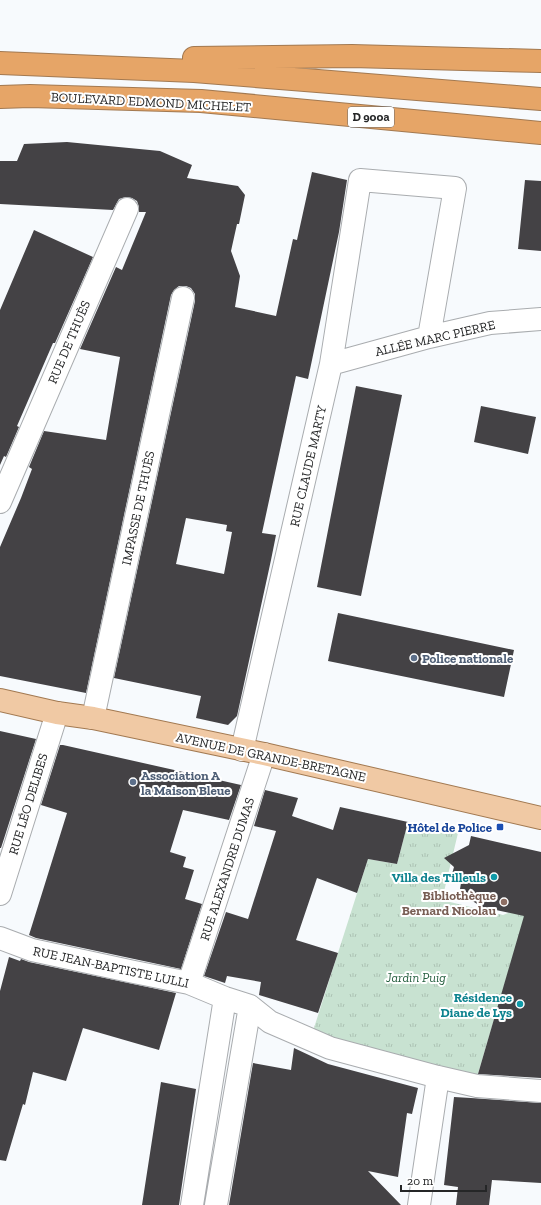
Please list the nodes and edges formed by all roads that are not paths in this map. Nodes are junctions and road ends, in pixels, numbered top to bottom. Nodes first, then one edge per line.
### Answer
1 (541, 61) edge
2 (0, 62) edge
3 (0, 97) edge
4 (541, 98) edge
5 (541, 133) edge
6 (127, 209) dead end
7 (183, 298) dead end
8 (541, 319) edge
9 (430, 338) junction
10 (331, 364) junction
11 (6, 473) edge
12 (0, 502) edge
13 (0, 700) edge
14 (57, 713) junction
15 (93, 718) junction
16 (242, 750) junction
17 (264, 754) junction
18 (541, 818) edge
19 (0, 894) edge
20 (0, 938) edge
21 (189, 983) junction
22 (225, 998) junction
23 (250, 1006) junction
24 (438, 1077) junction
25 (541, 1091) edge
26 (192, 1205) edge
27 (216, 1205) edge
28 (419, 1205) edge

1 - 2 highway
2 - 4 highway
3 - 5 highway, BOULEVARD EDMOND MICHELET / D 900a
6 - 11 street, RUE DE THUÈS
7 - 15 street, IMPASSE DE THUÈS
8 - 9 street, ALLÉE MARC PIERRE
9 - 10 street, ALLÉE MARC PIERRE
9 - 10 street, RUE CLAUDE MARTY
10 - 16 street, RUE CLAUDE MARTY
11 - 12 street, RUE DE THUÈS
13 - 14 main road, AVENUE DE GRANDE-BRETAGNE
14 - 15 main road, AVENUE DE GRANDE-BRETAGNE
14 - 19 street, RUE LÉO DELIBES
15 - 16 main road, AVENUE DE GRANDE-BRETAGNE
16 - 17 main road, AVENUE DE GRANDE-BRETAGNE
17 - 18 main road, AVENUE DE GRANDE-BRETAGNE
17 - 21 street, RUE ALEXANDRE DUMAS
20 - 21 street, RUE JEAN-BAPTISTE LULLI
21 - 22 street, RUE JEAN-BAPTISTE LULLI
22 - 23 street, RUE JEAN-BAPTISTE LULLI
22 - 26 street
23 - 24 street, RUE JEAN-BAPTISTE LULLI
23 - 27 street
24 - 25 street, RUE JEAN-BAPTISTE LULLI
24 - 28 street

